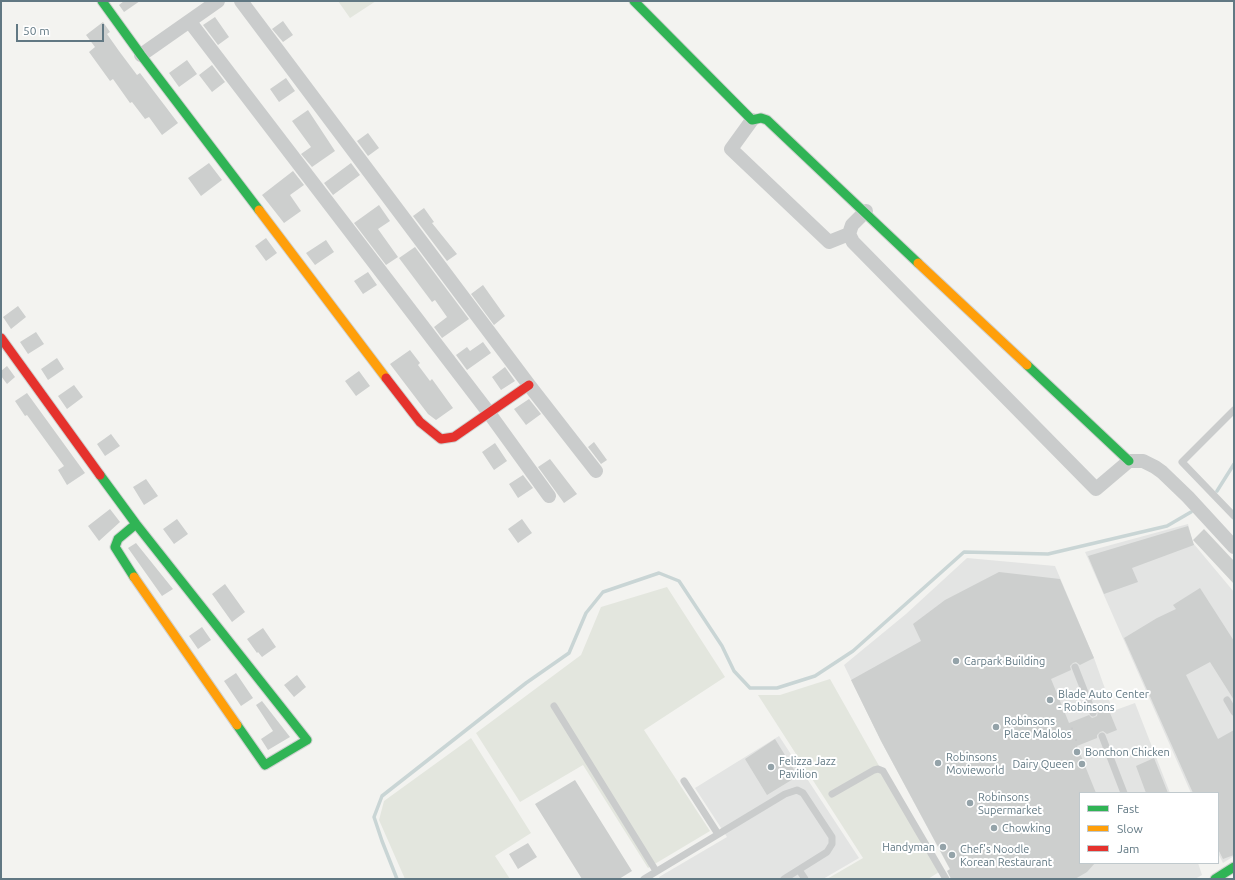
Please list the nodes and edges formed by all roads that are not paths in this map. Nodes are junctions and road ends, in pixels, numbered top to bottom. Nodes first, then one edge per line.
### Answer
1 (102, 1) edge
2 (218, 1) edge
3 (242, 1) edge
4 (634, 1) edge
5 (190, 22) junction
6 (141, 55) junction
7 (752, 120) junction
8 (866, 212) junction
9 (848, 234) junction
10 (1, 338) edge
11 (529, 385) junction
12 (1234, 410) edge
13 (489, 413) junction
14 (1129, 461) junction
15 (596, 471) dead end
16 (549, 496) dead end
17 (1234, 516) edge
18 (136, 524) junction
19 (1234, 547) edge
20 (1075, 667) dead end
21 (1227, 700) dead end
22 (554, 706) dead end
23 (1234, 712) edge
24 (1093, 713) dead end
25 (1102, 736) dead end
26 (684, 780) dead end
27 (1124, 792) edge
28 (832, 794) dead end
29 (718, 834) junction
30 (1234, 867) edge
31 (799, 870) junction
32 (656, 871) junction
33 (644, 879) edge
34 (784, 879) edge
35 (804, 879) edge
36 (946, 879) edge
37 (1215, 879) edge

1 - 6 main road
2 - 5 street
3 - 11 street
4 - 7 main road
5 - 6 street
5 - 13 street
6 - 13 main road
7 - 8 main road
7 - 9 street
8 - 9 street
8 - 14 main road
9 - 14 street
10 - 18 main road
11 - 13 main road
11 - 15 street
12 - 17 lane
13 - 16 street
14 - 19 street
18 - 18 main road
20 - 24 lane
21 - 23 lane
22 - 32 lane
25 - 27 lane
26 - 29 lane
28 - 36 lane
29 - 31 lane
29 - 32 lane
30 - 37 main road
31 - 34 lane
31 - 35 lane
32 - 33 lane

